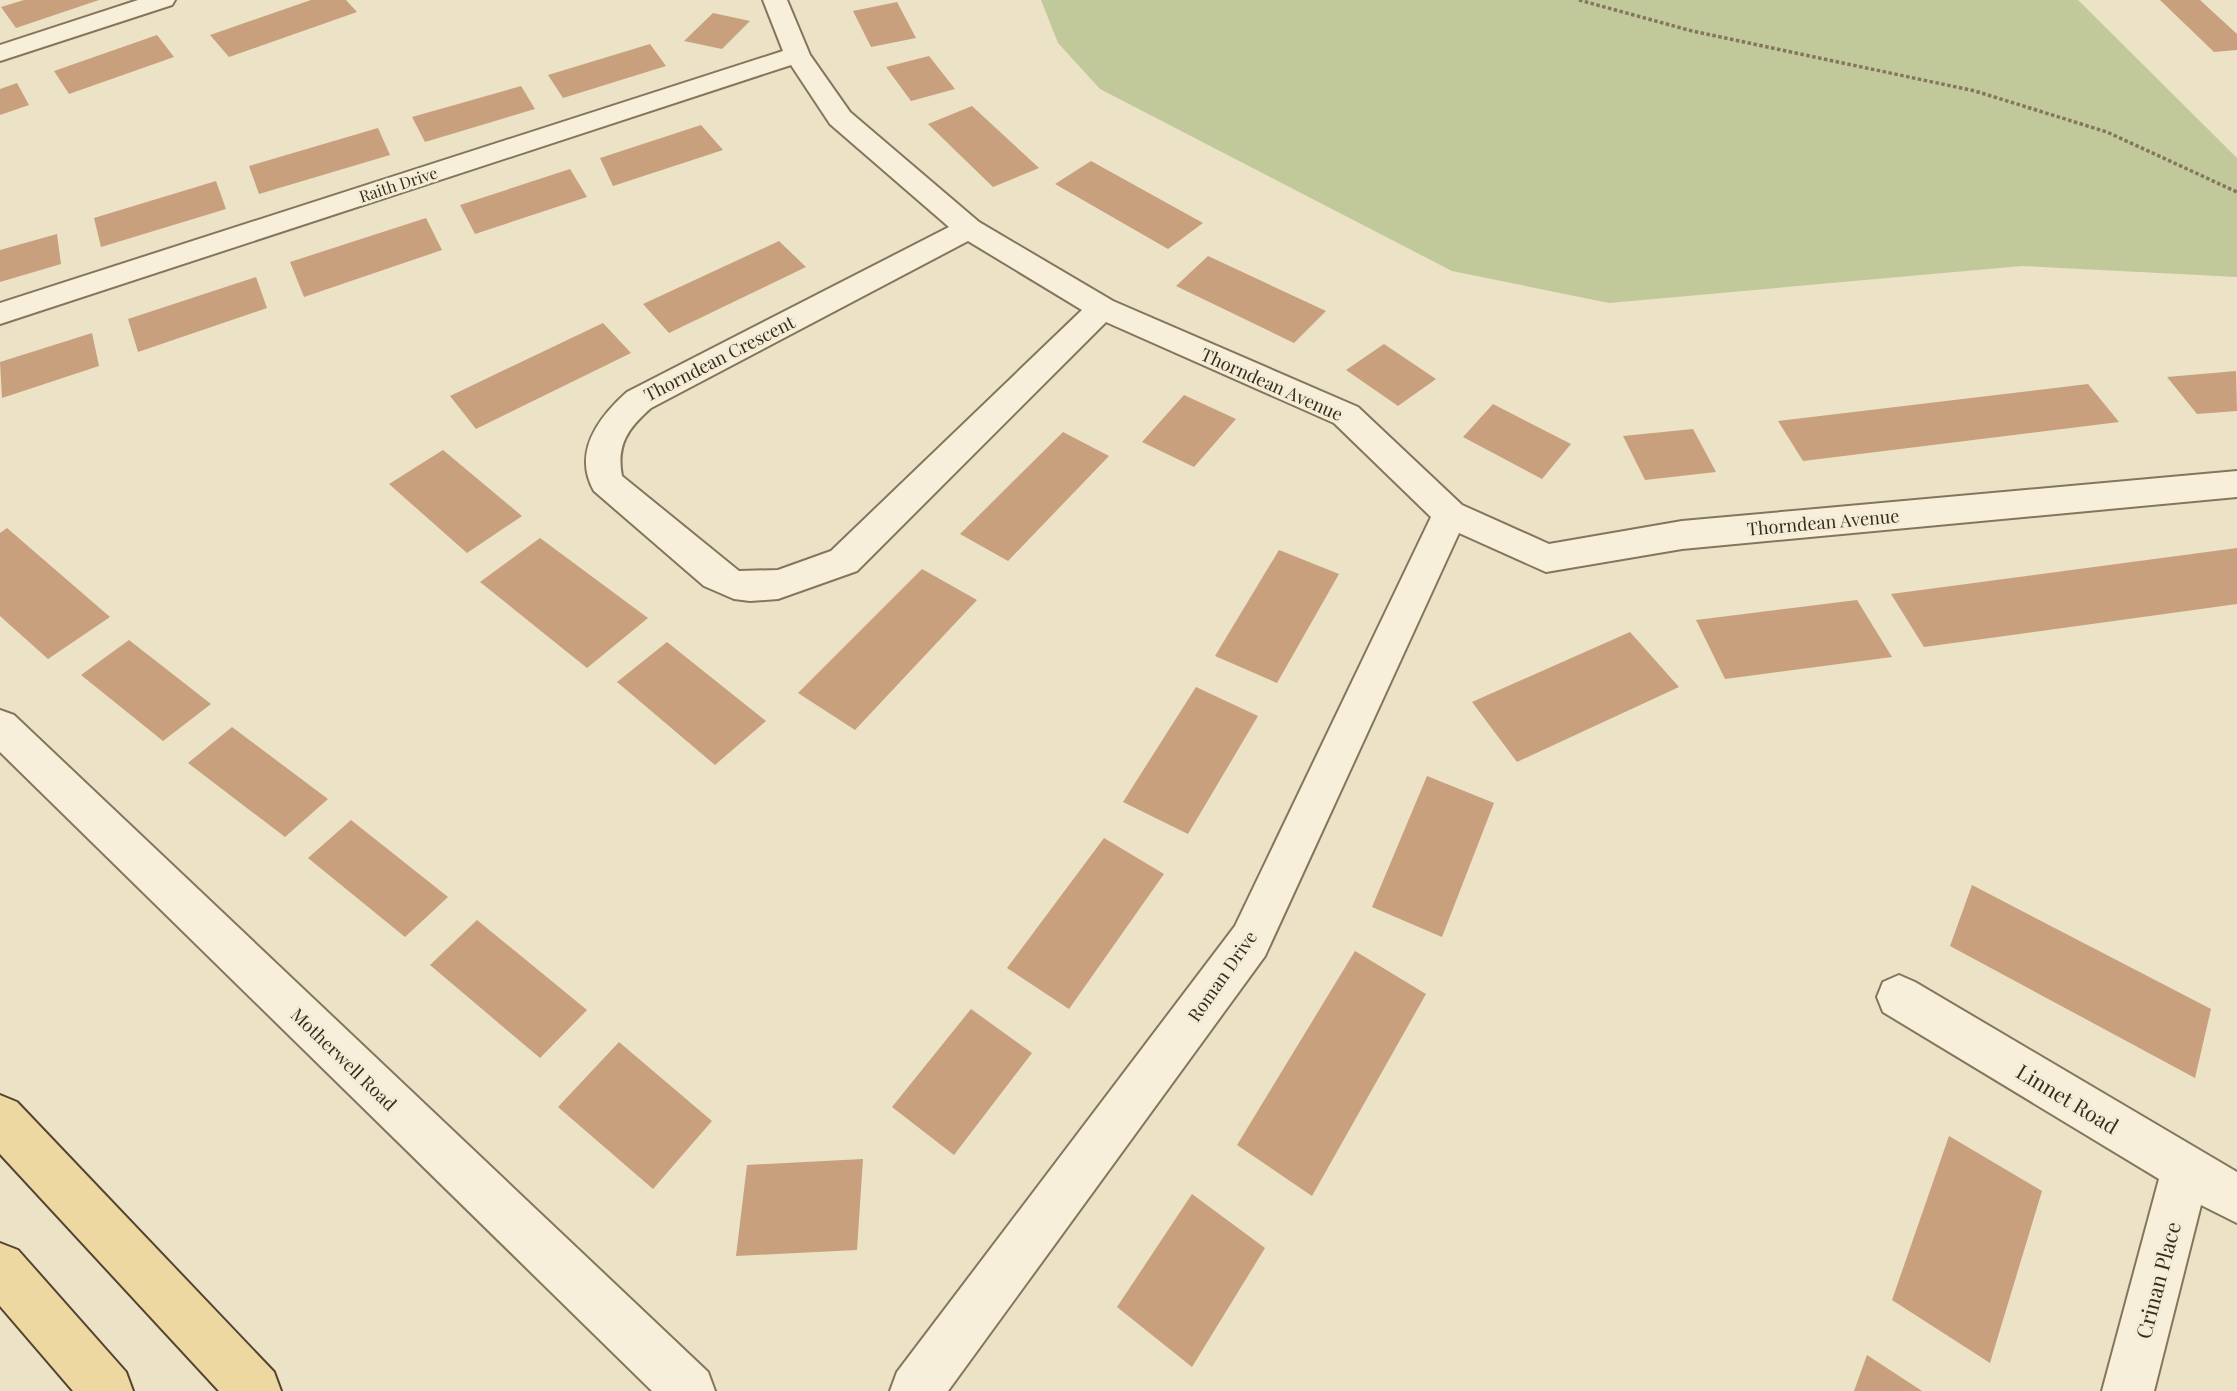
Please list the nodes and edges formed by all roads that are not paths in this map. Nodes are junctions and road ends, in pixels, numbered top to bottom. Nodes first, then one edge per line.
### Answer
1 (163, 0) edge
2 (775, 0) edge
3 (0, 53) edge
4 (797, 55) junction
5 (969, 229) junction
6 (1102, 308) junction
7 (0, 314) edge
8 (2237, 484) edge
9 (1450, 513) junction
10 (0, 727) edge
11 (1899, 997) dead end
12 (0, 1119) edge
13 (2186, 1169) junction
14 (2237, 1199) edge
15 (0, 1268) edge
16 (107, 1391) edge
17 (255, 1391) edge
18 (689, 1391) edge
19 (916, 1391) edge
20 (2128, 1391) edge

1 - 3 street
2 - 4 street, Thorndean Avenue
4 - 5 street, Thorndean Avenue
4 - 7 street, Raith Drive
5 - 6 street, Thorndean Avenue
5 - 6 street, Thorndean Crescent
6 - 9 street, Thorndean Avenue
8 - 9 street, Thorndean Avenue
9 - 19 street, Roman Drive
10 - 18 street, Motherwell Road
11 - 13 street, Linnet Road
12 - 17 main road
13 - 14 street, Linnet Road
13 - 20 street, Crinan Place
15 - 16 main road

